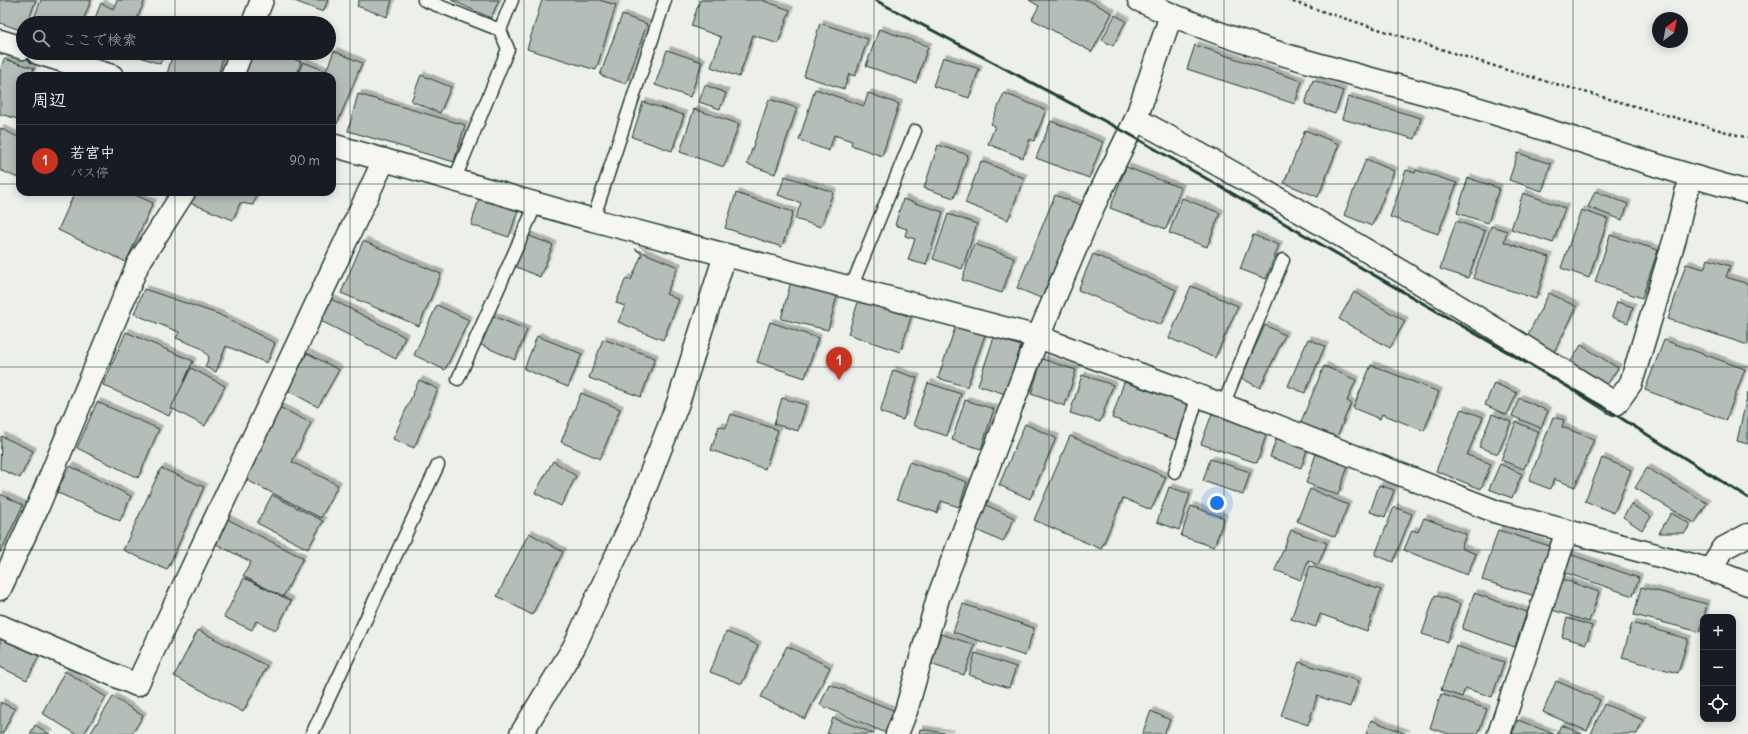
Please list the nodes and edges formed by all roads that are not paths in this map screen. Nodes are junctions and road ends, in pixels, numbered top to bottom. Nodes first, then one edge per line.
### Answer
1 (262, 0) edge
2 (424, 0) edge
3 (512, 0) edge
4 (665, 0) edge
5 (1139, 0) edge
6 (1171, 15) junction
7 (256, 16) edge
8 (500, 30) junction
9 (0, 41) edge
10 (16, 46) edge
11 (61, 60) edge
12 (238, 60) edge
13 (99, 72) edge
14 (234, 72) edge
15 (1136, 119) junction
16 (915, 131) dead end
17 (336, 146) edge
18 (384, 160) junction
19 (1692, 178) junction
20 (454, 180) junction
21 (1748, 192) edge
22 (181, 196) edge
23 (536, 204) junction
24 (593, 220) junction
25 (725, 255) junction
26 (1283, 260) dead end
27 (851, 288) junction
28 (1038, 337) junction
29 (458, 379) dead end
30 (1198, 395) junction
31 (1223, 404) junction
32 (438, 466) dead end
33 (1175, 472) dead end
34 (1567, 531) junction
35 (1748, 535) edge
36 (1711, 570) junction
37 (1748, 584) edge
38 (0, 589) edge
39 (0, 626) edge
40 (312, 734) edge
41 (521, 734) edge
42 (897, 734) edge
43 (1499, 734) edge

1 - 7 street
2 - 8 lane
3 - 8 lane
4 - 24 lane
5 - 6 street
6 - 15 street
6 - 19 street
8 - 20 lane
9 - 10 street
11 - 13 street
12 - 14 street
15 - 19 street
15 - 28 street
16 - 27 lane
17 - 18 street
18 - 20 street
18 - 39 street
19 - 21 street
20 - 23 street
22 - 38 street
23 - 24 street
23 - 29 lane
24 - 25 street
25 - 27 street
25 - 41 street
26 - 31 lane
27 - 28 street
28 - 30 street
28 - 42 street
30 - 31 street
30 - 33 lane
31 - 34 street
32 - 40 lane
34 - 36 street
34 - 43 street
35 - 36 street
36 - 37 street

